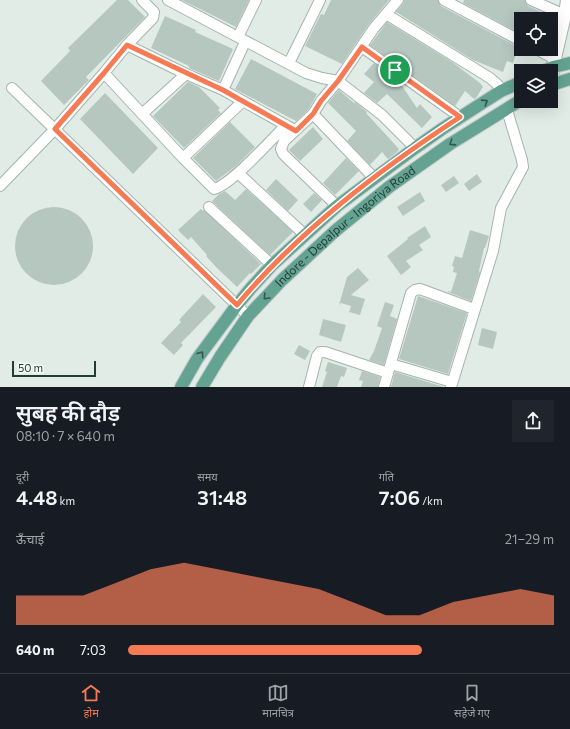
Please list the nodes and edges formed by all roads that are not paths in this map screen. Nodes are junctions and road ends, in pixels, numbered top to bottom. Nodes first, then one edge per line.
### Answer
1 (142, 0) edge
2 (168, 0) edge
3 (256, 0) edge
4 (320, 0) edge
5 (398, 0) edge
6 (444, 0) edge
7 (531, 0) edge
8 (567, 0) edge
9 (386, 14) junction
10 (565, 15) junction
11 (514, 37) edge
12 (241, 39) junction
13 (127, 45) junction
14 (362, 47) junction
15 (543, 56) edge
16 (289, 63) junction
17 (570, 63) edge
18 (550, 64) edge
19 (551, 64) edge
20 (558, 64) edge
21 (104, 73) junction
22 (186, 74) junction
23 (570, 79) edge
24 (338, 81) junction
25 (558, 82) edge
26 (514, 86) edge
27 (12, 88) dead end
28 (223, 90) junction
29 (501, 92) junction
30 (243, 101) junction
31 (514, 105) edge
32 (507, 110) junction
33 (142, 114) junction
34 (313, 114) junction
35 (460, 117) junction
36 (286, 125) junction
37 (55, 129) junction
38 (296, 131) junction
39 (415, 148) junction
40 (183, 158) junction
41 (238, 173) junction
42 (374, 178) junction
43 (0, 186) edge
44 (338, 206) junction
45 (209, 207) dead end
46 (306, 235) junction
47 (272, 265) junction
48 (237, 305) junction
49 (474, 309) junction
50 (248, 316) junction
51 (390, 368) junction
52 (451, 384) edge
53 (181, 387) edge
54 (202, 387) edge
55 (309, 387) edge
56 (384, 387) edge

1 - 13 street
2 - 12 street
3 - 12 street
4 - 16 street
5 - 9 street
6 - 11 street
7 - 10 street
8 - 10 street
9 - 14 street
9 - 29 street
10 - 19 street
12 - 16 street
12 - 28 street
13 - 21 street
13 - 22 street
14 - 24 street
14 - 35 street
15 - 18 street
16 - 24 street
17 - 20 main road
21 - 33 street
21 - 37 street
22 - 28 street
22 - 33 street
23 - 25 main road
24 - 34 street
24 - 39 street
26 - 29 main road, Indore - Depalpur - Ingoriya Road
27 - 37 street
28 - 30 street
35 -> 29 main road, Indore - Depalpur - Ingoriya Road
30 - 36 street
30 - 40 street
31 - 32 main road, Indore - Depalpur - Ingoriya Road
32 - 49 street
32 -> 50 main road, Indore - Depalpur - Ingoriya Road
33 - 40 street
34 - 38 street
34 - 42 street
35 - 39 main road, Indore - Depalpur - Ingoriya Road
36 - 38 street
36 - 41 street
37 - 43 street
37 - 48 street
38 - 44 street
39 - 42 main road, Indore - Depalpur - Ingoriya Road
40 - 41 street
41 - 46 street
42 - 44 main road, Indore - Depalpur - Ingoriya Road
44 - 46 main road, Indore - Depalpur - Ingoriya Road
45 - 47 street
46 - 47 main road, Indore - Depalpur - Ingoriya Road
47 - 48 main road, Indore - Depalpur - Ingoriya Road
48 - 50 street
53 -> 48 main road, Indore - Depalpur - Ingoriya Road
49 - 51 street
49 - 52 street
50 - 54 main road, Indore - Depalpur - Ingoriya Road
51 - 52 street
51 - 55 street
51 - 56 street

